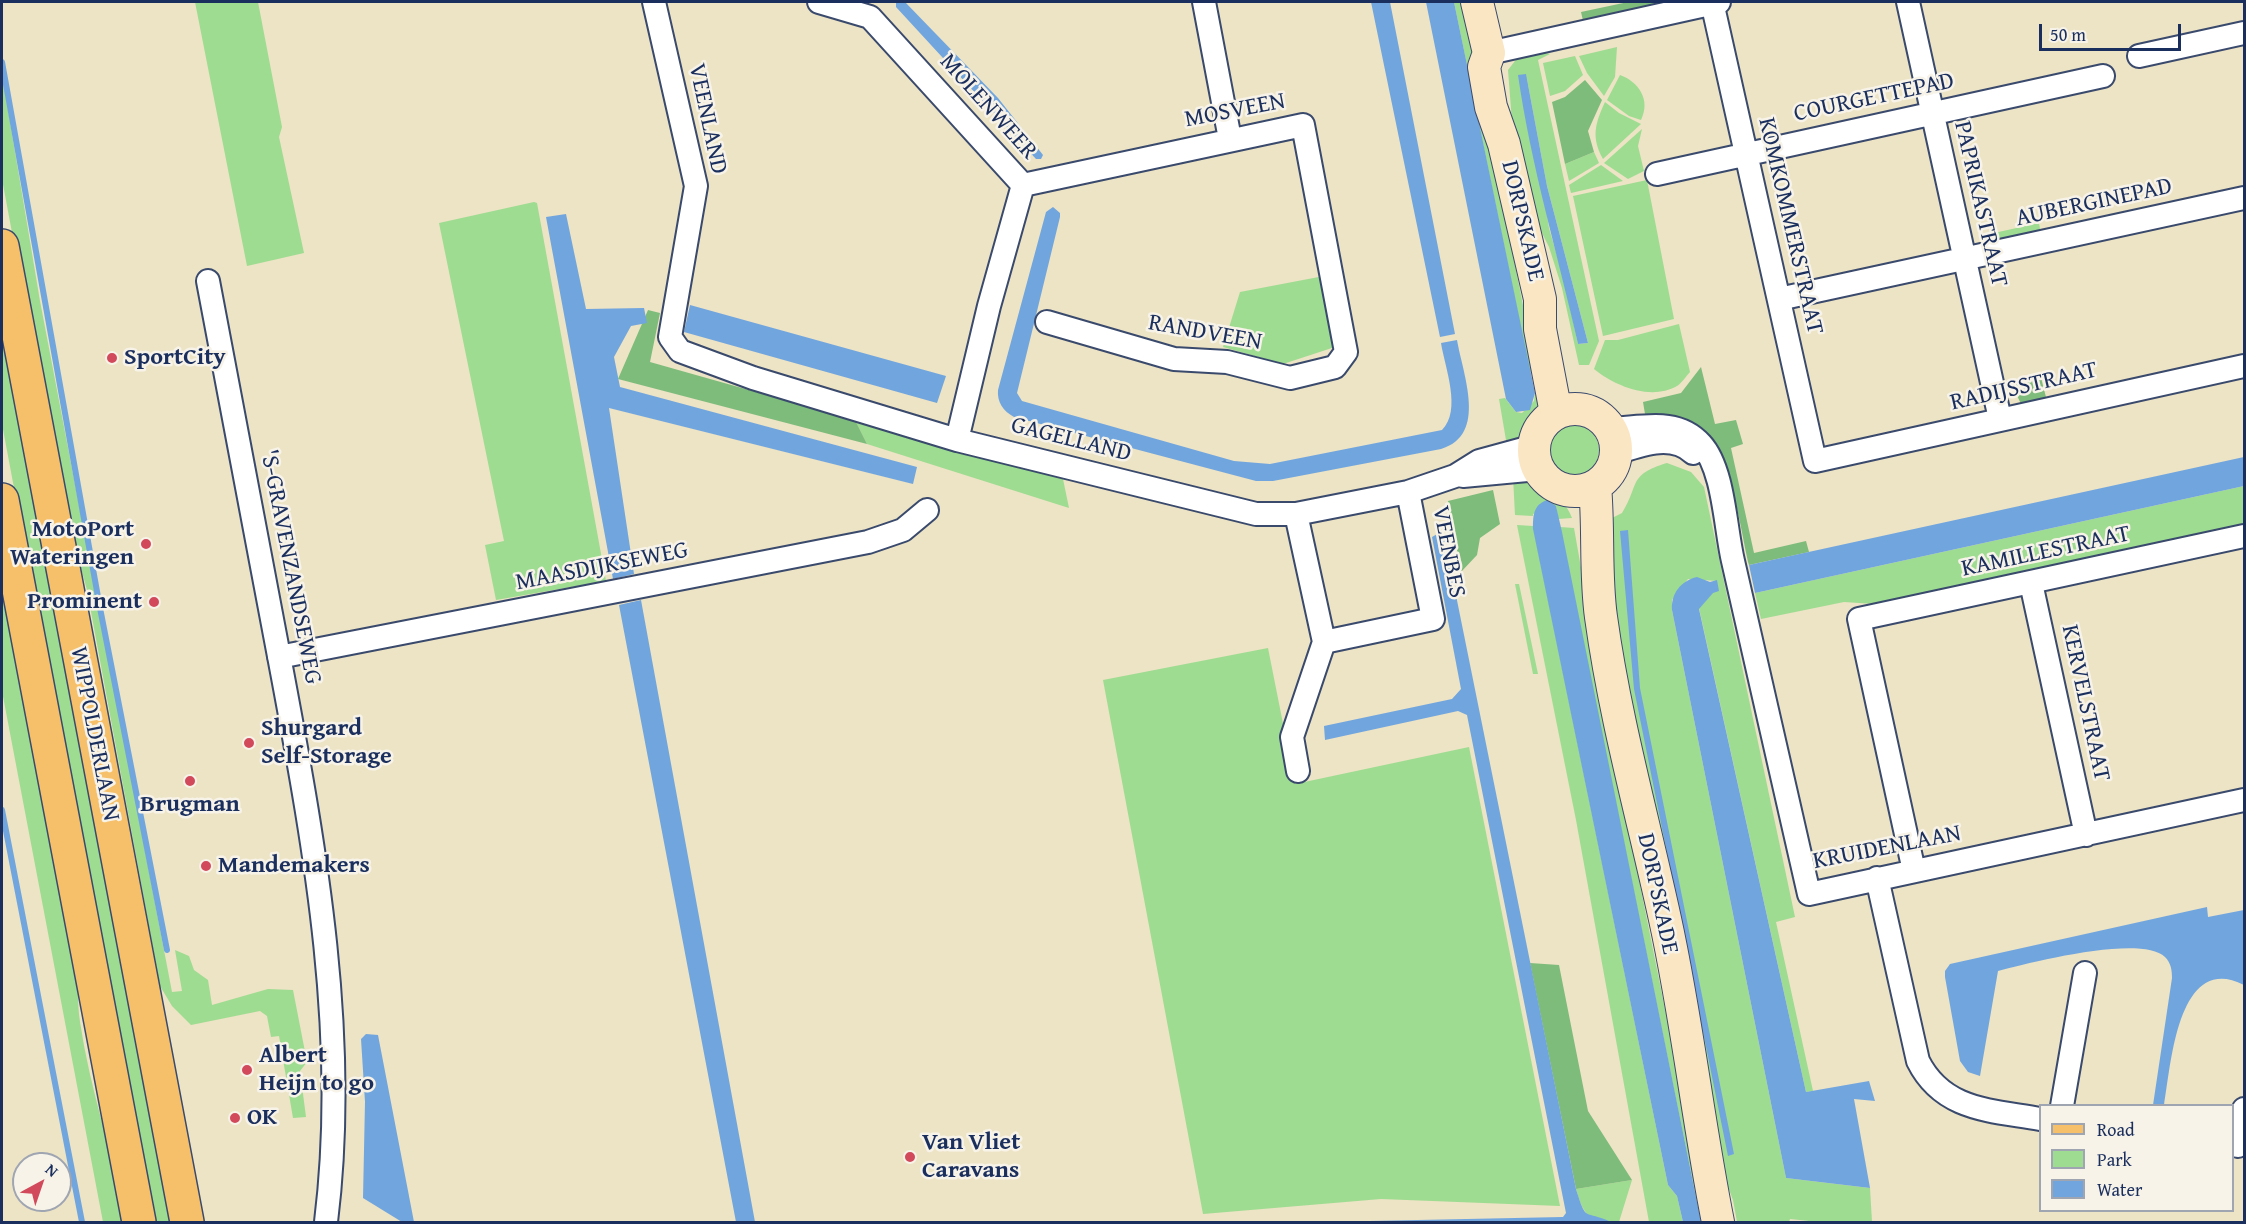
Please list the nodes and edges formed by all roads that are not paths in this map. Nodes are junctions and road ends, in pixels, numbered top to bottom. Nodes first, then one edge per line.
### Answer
1 (654, 2) edge
2 (819, 2) edge
3 (1204, 2) edge
4 (1477, 2) edge
5 (1715, 2) edge
6 (1908, 2) edge
7 (872, 9) edge
8 (2244, 33) edge
9 (1489, 53) junction
10 (2139, 56) dead end
11 (2103, 76) dead end
12 (1932, 113) junction
13 (1230, 139) junction
14 (1746, 155) junction
15 (1657, 174) dead end
16 (1023, 185) junction
17 (2244, 198) edge
18 (2, 246) edge
19 (1965, 258) junction
20 (208, 281) dead end
21 (1779, 299) junction
22 (1047, 322) dead end
23 (680, 351) joint
24 (1346, 352) joint
25 (2244, 366) edge
26 (1567, 411) junction
27 (2000, 419) junction
28 (957, 440) junction
29 (1613, 441) junction
30 (1536, 457) junction
31 (1815, 461) joint
32 (1584, 489) junction
33 (1408, 492) junction
34 (2, 500) edge
35 (927, 510) dead end
36 (1296, 514) junction
37 (2244, 537) edge
38 (2031, 583) junction
39 (1324, 642) junction
40 (279, 657) junction
41 (1298, 771) dead end
42 (2244, 800) edge
43 (2086, 835) junction
44 (1914, 871) junction
45 (1877, 878) junction
46 (2085, 973) dead end
47 (2062, 1104) edge
48 (2244, 1109) edge
49 (2039, 1119) edge
50 (2238, 1146) edge
51 (140, 1222) edge
52 (187, 1222) edge
53 (326, 1222) edge
54 (1718, 1222) edge

1 - 23 street, VEENLAND
2 - 7 street, MOLENWEER
3 - 13 street
4 - 9 main road, DORPSKADE
5 - 9 street
5 - 14 street, KOMKOMMERSTRAAT
6 - 12 street, PAPRIKASTRAAT
7 - 16 street, MOLENWEER
8 - 10 street
9 - 26 main road, DORPSKADE
11 - 12 street, COURGETTEPAD
12 - 14 street, COURGETTEPAD
12 - 19 street, PAPRIKASTRAAT
13 - 16 street, MOSVEEN
13 - 24 street, MOSVEEN
14 - 15 street, COURGETTEPAD
14 - 21 street, KOMKOMMERSTRAAT
16 - 28 street, MOLENWEER
17 - 19 street, AUBERGINEPAD
18 - 52 main road, WIPPOLDERLAAN
19 - 21 street, AUBERGINEPAD
19 - 27 street, PAPRIKASTRAAT
20 - 40 street, 'S-GRAVENZANDSEWEG
21 - 31 street, KOMKOMMERSTRAAT
22 - 24 street, RANDVEEN
23 - 28 street, GAGELLAND
25 - 27 street, RADIJSSTRAAT
26 - 29 main road
26 - 30 main road
27 - 31 street, RADIJSSTRAAT
28 - 36 street, GAGELLAND
29 - 32 main road
29 - 45 street, KRUIDENLAAN
30 - 32 main road
30 - 33 street, GAGELLAND
32 - 54 main road, DORPSKADE
33 - 36 street, GAGELLAND
33 - 39 street, VEENBES
34 - 51 main road, WIPPOLDERLAAN
35 - 40 street, MAASDIJKSEWEG
36 - 39 street
37 - 38 street, KAMILLESTRAAT
38 - 43 street, KERVELSTRAAT
38 - 44 street, KAMILLESTRAAT
39 - 41 street
40 - 53 street, 'S-GRAVENZANDSEWEG
42 - 43 street, KRUIDENLAAN
43 - 44 street, KRUIDENLAAN
44 - 45 street, KRUIDENLAAN
45 - 49 street
46 - 47 street
48 - 50 street

